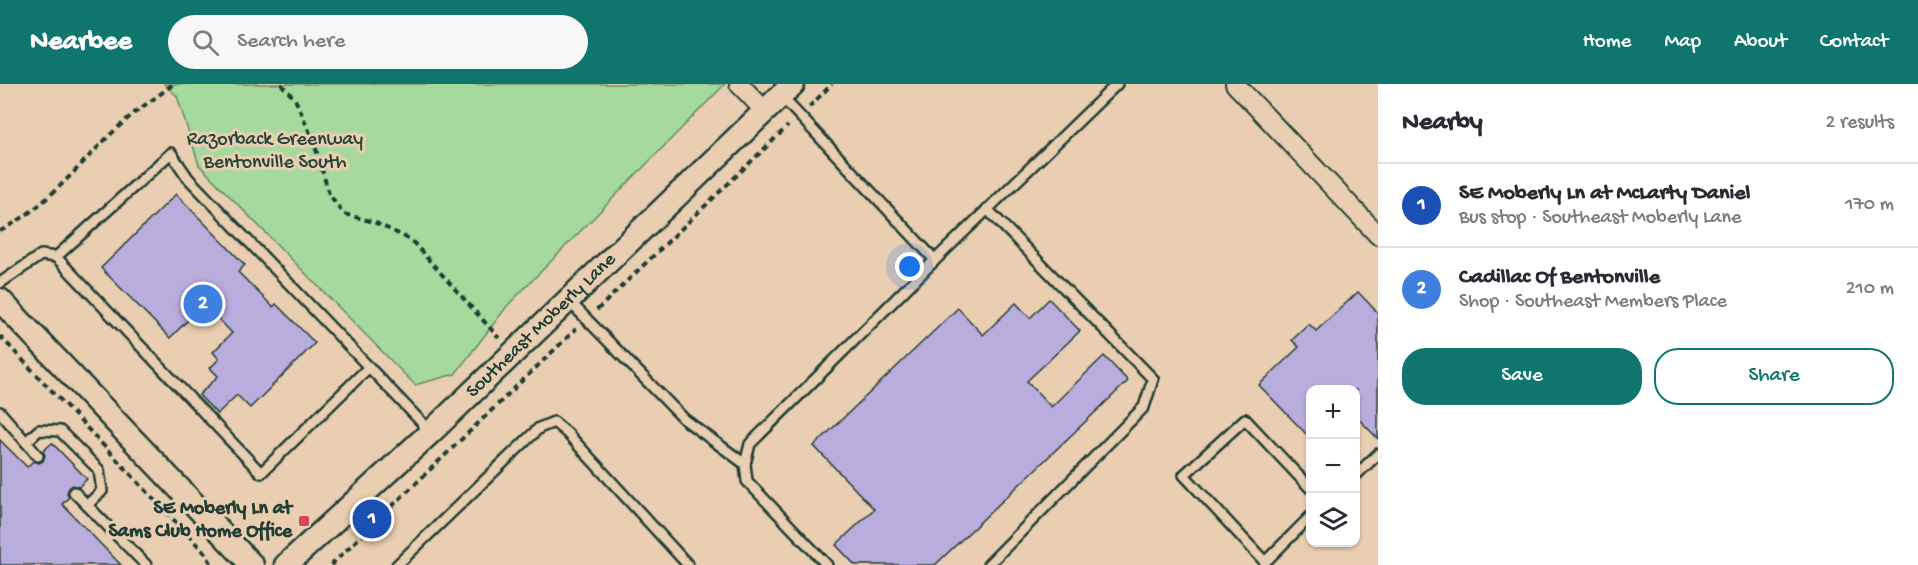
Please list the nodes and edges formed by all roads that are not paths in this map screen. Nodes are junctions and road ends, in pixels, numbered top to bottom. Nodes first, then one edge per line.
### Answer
1 (739, 84) edge
2 (1117, 84) edge
3 (1235, 84) edge
4 (779, 96) edge
5 (987, 209) junction
6 (1378, 235) edge
7 (56, 257) junction
8 (935, 260) junction
9 (0, 283) edge
10 (567, 299) junction
11 (0, 300) edge
12 (369, 367) junction
13 (0, 412) edge
14 (431, 432) junction
15 (26, 442) junction
16 (1378, 454) edge
17 (38, 456) dead end
18 (746, 464) junction
19 (1360, 471) edge
20 (1306, 483) edge
21 (74, 492) dead end
22 (87, 505) junction
23 (1306, 522) edge
24 (146, 565) edge
25 (252, 565) edge
26 (286, 565) edge
27 (397, 565) edge
28 (688, 565) edge
29 (827, 565) edge
30 (988, 565) edge

1 - 4 street
2 - 5 lane
3 - 6 street
4 - 8 lane
4 - 10 street, Southeast Moberly Lane
5 - 8 lane
5 - 30 lane
7 - 9 lane
7 - 12 lane
7 - 12 lane
8 - 18 lane
10 - 14 street, Southeast Moberly Lane
10 - 18 lane
11 - 25 street
12 - 14 lane
13 - 15 lane
14 - 26 street, Southeast Moberly Lane
15 - 17 lane
15 - 22 lane
16 - 19 lane
18 - 29 lane
20 - 23 lane
21 - 22 lane
22 - 24 lane
27 - 28 lane

